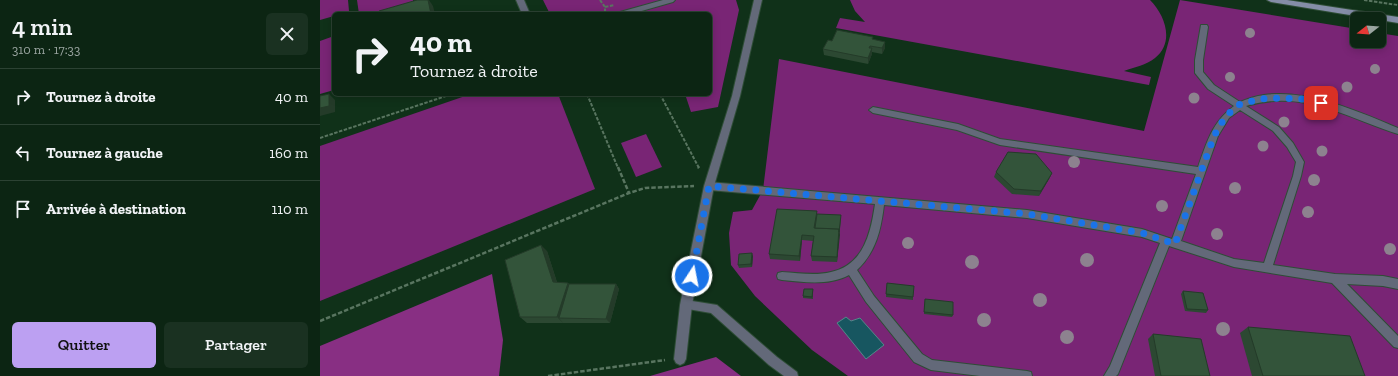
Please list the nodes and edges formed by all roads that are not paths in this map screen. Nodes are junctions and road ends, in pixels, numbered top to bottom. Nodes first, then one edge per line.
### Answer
1 (520, 0) edge
2 (671, 0) edge
3 (758, 0) edge
4 (1271, 0) edge
5 (525, 12) edge
6 (630, 12) edge
7 (1398, 20) edge
8 (1204, 27) dead end
9 (1238, 105) junction
10 (873, 110) dead end
11 (1398, 130) edge
12 (1202, 171) junction
13 (709, 186) junction
14 (880, 201) junction
15 (1171, 242) junction
16 (1267, 268) junction
17 (851, 269) junction
18 (782, 276) dead end
19 (1335, 279) junction
20 (1398, 284) edge
21 (686, 306) junction
22 (1398, 343) edge
23 (680, 358) road end
24 (793, 376) edge
25 (1027, 376) edge
26 (1109, 376) edge

1 - 5 lane
2 - 6 lane
3 - 13 street
4 - 7 street
8 - 9 lane
9 - 11 lane
9 - 12 lane
9 - 16 lane
10 - 12 lane
12 - 15 lane
13 - 14 lane
13 - 21 street
14 - 15 lane
14 - 17 lane
15 - 16 lane
15 - 26 lane
16 - 19 lane
17 - 18 lane
17 - 25 lane
19 - 20 lane
19 - 22 lane
21 - 23 street
21 - 24 lane

